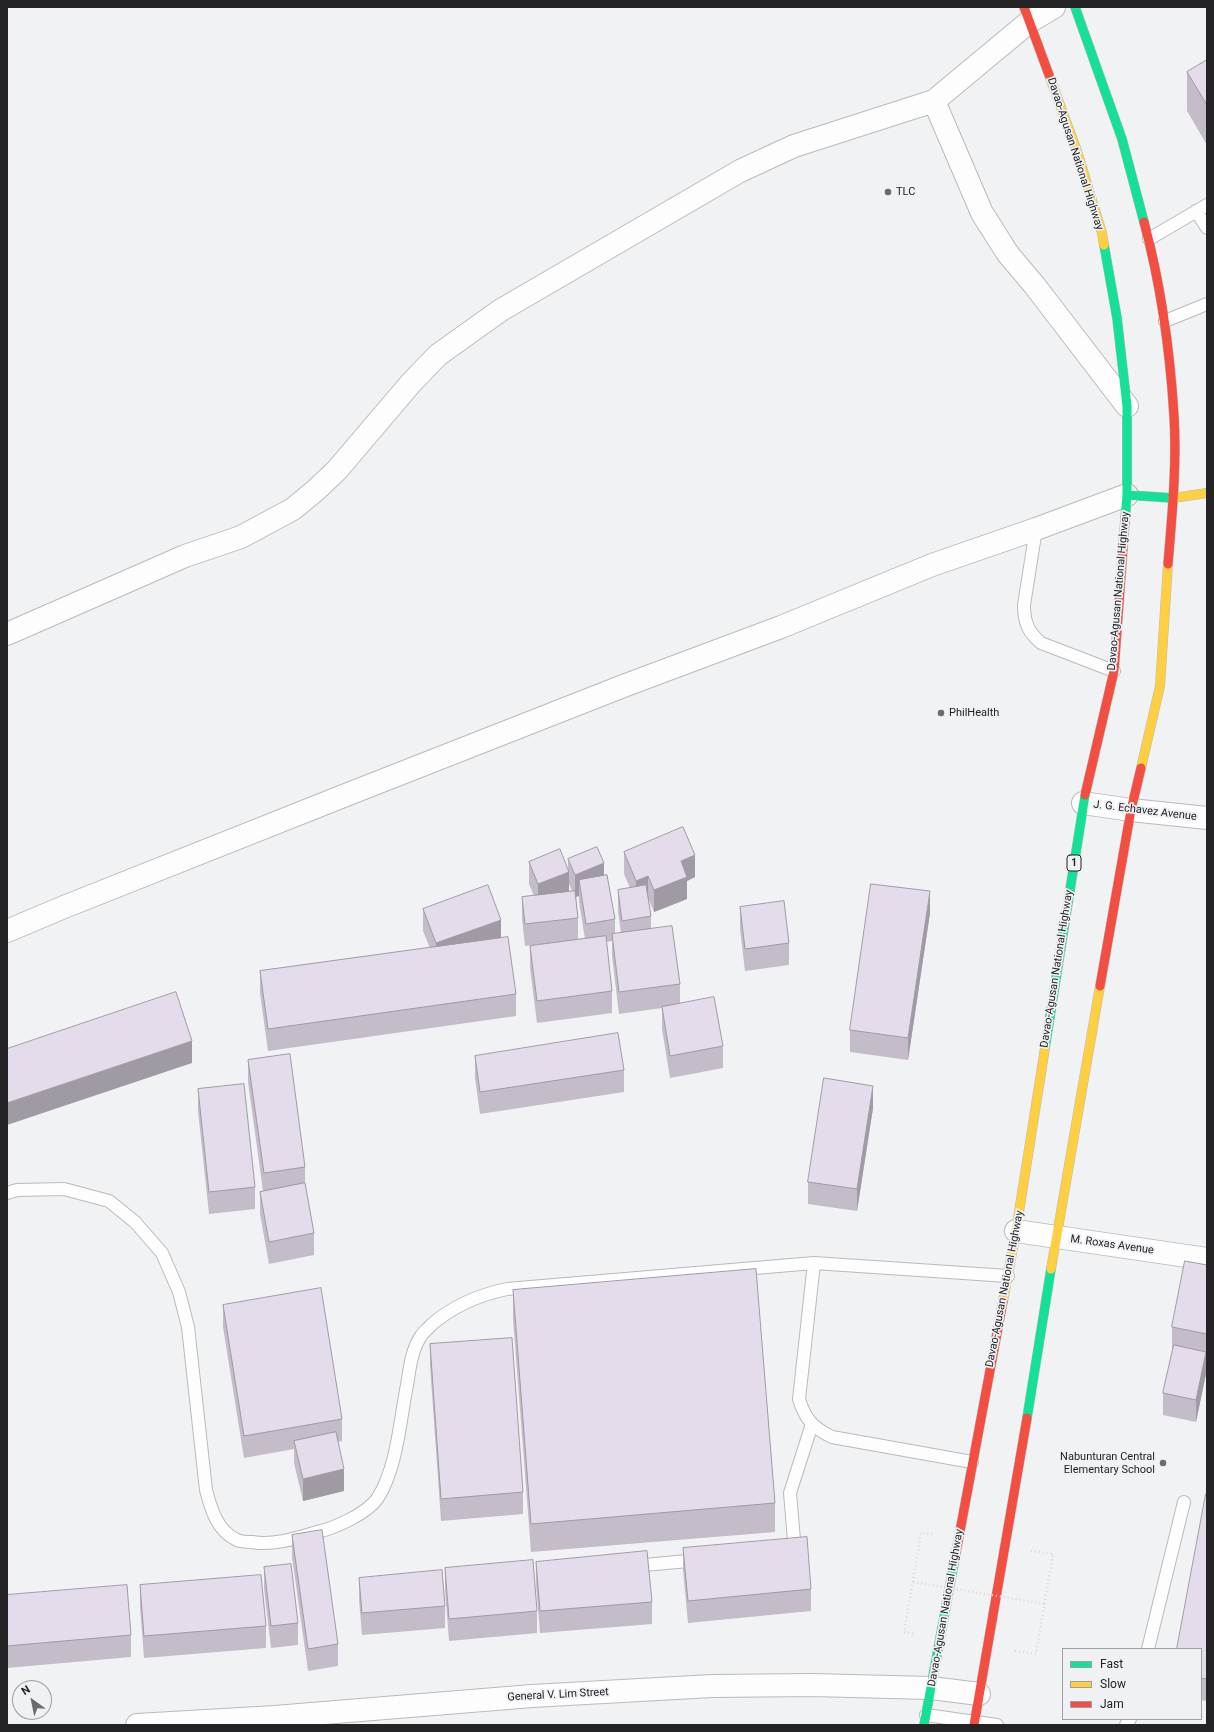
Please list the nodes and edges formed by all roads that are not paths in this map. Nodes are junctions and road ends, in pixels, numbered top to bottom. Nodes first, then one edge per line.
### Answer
1 (1054, 7) edge
2 (1075, 7) edge
3 (1027, 14) edge
4 (934, 101) junction
5 (1207, 205) edge
6 (1196, 211) junction
7 (1207, 228) edge
8 (1149, 239) junction
9 (1207, 304) edge
10 (1165, 321) junction
11 (1128, 406) junction
12 (1207, 493) edge
13 (1127, 495) junction
14 (1173, 498) junction
15 (1036, 529) junction
16 (7, 634) edge
17 (1114, 670) junction
18 (1083, 803) junction
19 (1131, 810) junction
20 (1207, 818) edge
21 (7, 932) edge
22 (7, 1193) edge
23 (1016, 1231) junction
24 (1056, 1237) junction
25 (1207, 1259) edge
26 (814, 1263) junction
27 (1008, 1276) junction
28 (812, 1424) junction
29 (972, 1462) junction
30 (1184, 1502) dead end
31 (779, 1553) edge
32 (707, 1559) edge
33 (620, 1567) edge
34 (1148, 1648) edge
35 (931, 1688) junction
36 (979, 1694) junction
37 (925, 1720) edge
38 (275, 1721) edge
39 (974, 1724) edge
40 (137, 1725) edge
41 (997, 1725) edge

1 - 3 street
2 - 8 main road
3 - 4 street
3 - 11 main road, Davao-Agusan National Highway / 1
4 - 11 street
4 - 16 street
5 - 6 lane
6 - 7 lane
6 - 8 lane
8 - 10 main road
9 - 10 lane
10 - 14 main road
11 - 13 main road, Davao-Agusan National Highway / 1
12 - 14 main road
13 - 14 main road
13 - 15 street
13 - 17 main road, Davao-Agusan National Highway / 1
14 - 19 main road
15 - 17 lane
15 - 21 street
17 - 18 main road, Davao-Agusan National Highway / 1
18 - 19 street, J. G. Echavez Avenue
18 - 23 main road, Davao-Agusan National Highway / 1
19 - 20 street, J. G. Echavez Avenue
19 - 24 main road
22 - 26 lane
23 - 24 street, M. Roxas Avenue
23 - 27 main road, Davao-Agusan National Highway / 1
24 - 25 street, M. Roxas Avenue
24 - 36 main road
26 - 27 lane
26 - 28 lane
27 - 29 main road, Davao-Agusan National Highway / 1
28 - 29 lane
28 - 31 lane
29 - 35 main road, Davao-Agusan National Highway / 1
30 - 34 lane
32 - 33 lane
35 - 36 street, General V. Lim Street
35 - 37 main road, Davao-Agusan National Highway / 1
35 - 38 street, General V. Lim Street
36 - 39 main road
37 - 39 lane
38 - 40 street, General V. Lim Street
39 - 41 lane

